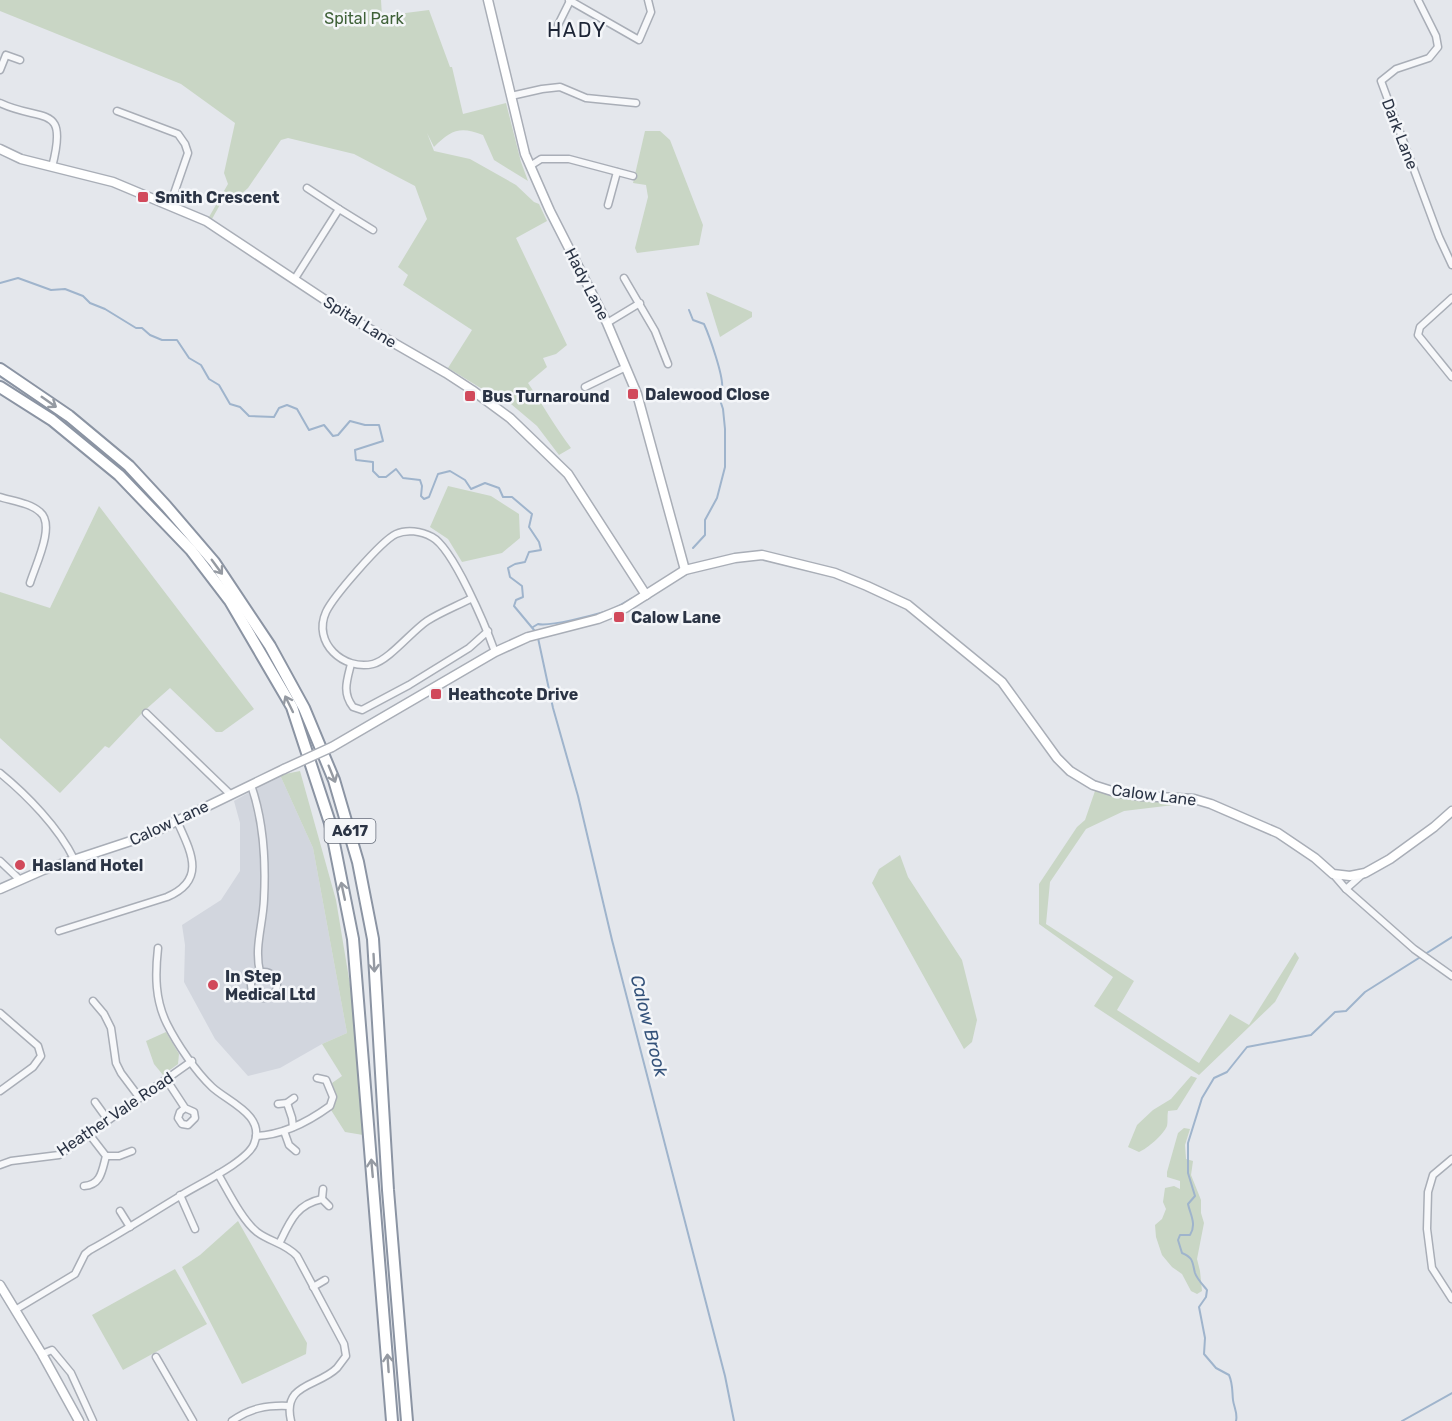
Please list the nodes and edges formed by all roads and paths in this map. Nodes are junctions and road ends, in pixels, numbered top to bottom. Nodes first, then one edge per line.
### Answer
1 (488, 0) edge
2 (648, 0) edge
3 (1418, 0) edge
4 (569, 1) edge
5 (558, 25) dead end
6 (20, 60) dead end
7 (0, 70) edge
8 (511, 96) junction
9 (0, 103) edge
10 (636, 103) dead end
11 (117, 111) dead end
12 (0, 149) edge
13 (530, 166) junction
14 (52, 167) junction
15 (617, 172) junction
16 (633, 176) dead end
17 (307, 188) dead end
18 (608, 205) dead end
19 (170, 206) junction
20 (339, 208) junction
21 (373, 230) dead end
22 (1452, 265) edge
23 (624, 278) dead end
24 (294, 280) junction
25 (1452, 298) edge
26 (640, 303) junction
27 (607, 323) junction
28 (668, 364) dead end
29 (626, 367) junction
30 (0, 369) edge
31 (1452, 377) edge
32 (0, 387) edge
33 (585, 387) dead end
34 (0, 497) edge
35 (685, 570) junction
36 (30, 583) dead end
37 (645, 595) junction
38 (472, 598) junction
39 (488, 631) junction
40 (495, 652) junction
41 (351, 664) junction
42 (146, 713) dead end
43 (0, 773) edge
44 (251, 785) junction
45 (230, 794) junction
46 (1452, 811) edge
47 (177, 821) junction
48 (74, 859) junction
49 (0, 861) edge
50 (1365, 873) junction
51 (1333, 874) junction
52 (19, 879) junction
53 (0, 889) edge
54 (1346, 889) junction
55 (59, 931) dead end
56 (158, 948) dead end
57 (149, 959) dead end
58 (157, 960) junction
59 (260, 972) junction
60 (1452, 976) edge
61 (93, 1001) dead end
62 (0, 1013) edge
63 (192, 1061) junction
64 (317, 1078) dead end
65 (166, 1079) junction
66 (0, 1091) edge
67 (139, 1097) junction
68 (294, 1098) dead end
69 (95, 1102) dead end
70 (287, 1103) junction
71 (278, 1104) dead end
72 (185, 1108) dead end
73 (108, 1120) junction
74 (293, 1127) junction
75 (284, 1131) junction
76 (89, 1134) junction
77 (256, 1136) junction
78 (132, 1151) dead end
79 (296, 1151) dead end
80 (0, 1154) edge
81 (106, 1156) junction
82 (1452, 1159) edge
83 (2, 1163) edge
84 (218, 1174) junction
85 (84, 1186) dead end
86 (323, 1189) dead end
87 (180, 1196) junction
88 (322, 1199) junction
89 (329, 1206) dead end
90 (120, 1211) dead end
91 (130, 1227) junction
92 (195, 1229) dead end
93 (280, 1242) junction
94 (325, 1280) dead end
95 (0, 1285) edge
96 (313, 1287) junction
97 (1452, 1299) edge
98 (15, 1310) junction
99 (42, 1354) junction
100 (156, 1357) dead end
101 (289, 1406) junction
102 (79, 1421) edge
103 (93, 1421) edge
104 (193, 1421) edge
105 (232, 1421) edge
106 (291, 1421) edge
107 (392, 1421) edge
108 (406, 1421) edge

1 - 8 street, Hady Lane
2 - 4 street
3 - 22 street, Dark Lane
4 - 5 street
6 - 7 street
8 - 10 street
8 - 13 street, Hady Lane
9 - 14 street
11 - 19 street
12 - 14 street, Spital Lane
13 - 15 street
13 - 27 street, Hady Lane
14 - 19 street, Spital Lane
15 - 16 street
15 - 18 street
17 - 20 street
19 - 24 street, Spital Lane
20 - 21 street
20 - 24 street
23 - 26 street
24 - 37 street, Spital Lane
25 - 31 street
26 - 27 street
26 - 28 street
27 - 29 street, Hady Lane
29 - 33 street
29 - 35 street, Hady Lane
30 -> 108 highway, A617
107 -> 32 highway, A617
34 - 36 street
35 - 37 street, Calow Lane
35 - 51 street, Calow Lane
37 - 40 street, Calow Lane
38 - 39 street
38 - 41 street
38 - 41 street
39 - 40 street
39 - 41 street
40 - 44 street, Calow Lane, bridge
42 - 45 street
43 - 48 street
44 - 45 street, Calow Lane
44 - 59 street
45 - 47 street, Calow Lane
46 - 50 street
47 - 48 street, Calow Lane
47 - 55 street
48 - 52 street, Calow Lane
49 - 52 street
50 - 51 street
50 - 54 street
51 - 54 street
52 - 53 street, Calow Lane
54 - 60 street
56 - 58 street
57 - 58 street
58 - 63 street
59 - 59 street
61 - 67 street
62 - 66 street
63 - 65 street, Heather Vale Road
63 - 77 street
64 - 74 street
65 - 67 street, Heather Vale Road
65 - 72 street
67 - 73 street, Heather Vale Road
68 - 70 street
69 - 73 street
70 - 71 street
70 - 74 street
73 - 76 street, Heather Vale Road
74 - 75 street
75 - 77 street
75 - 79 street
76 - 81 street
76 - 83 street, Heather Vale Road
77 - 84 street
78 - 81 street
80 - 83 street
81 - 85 street
82 - 97 street
84 - 87 street
84 - 93 street
86 - 88 street
87 - 91 street
87 - 92 street
88 - 89 street
88 - 93 street
90 - 91 street
91 - 98 street
93 - 96 street
94 - 96 street
95 - 98 street
96 - 101 street
98 - 99 street
99 - 102 street
99 - 103 street
100 - 104 street
101 - 105 street
101 - 106 street

